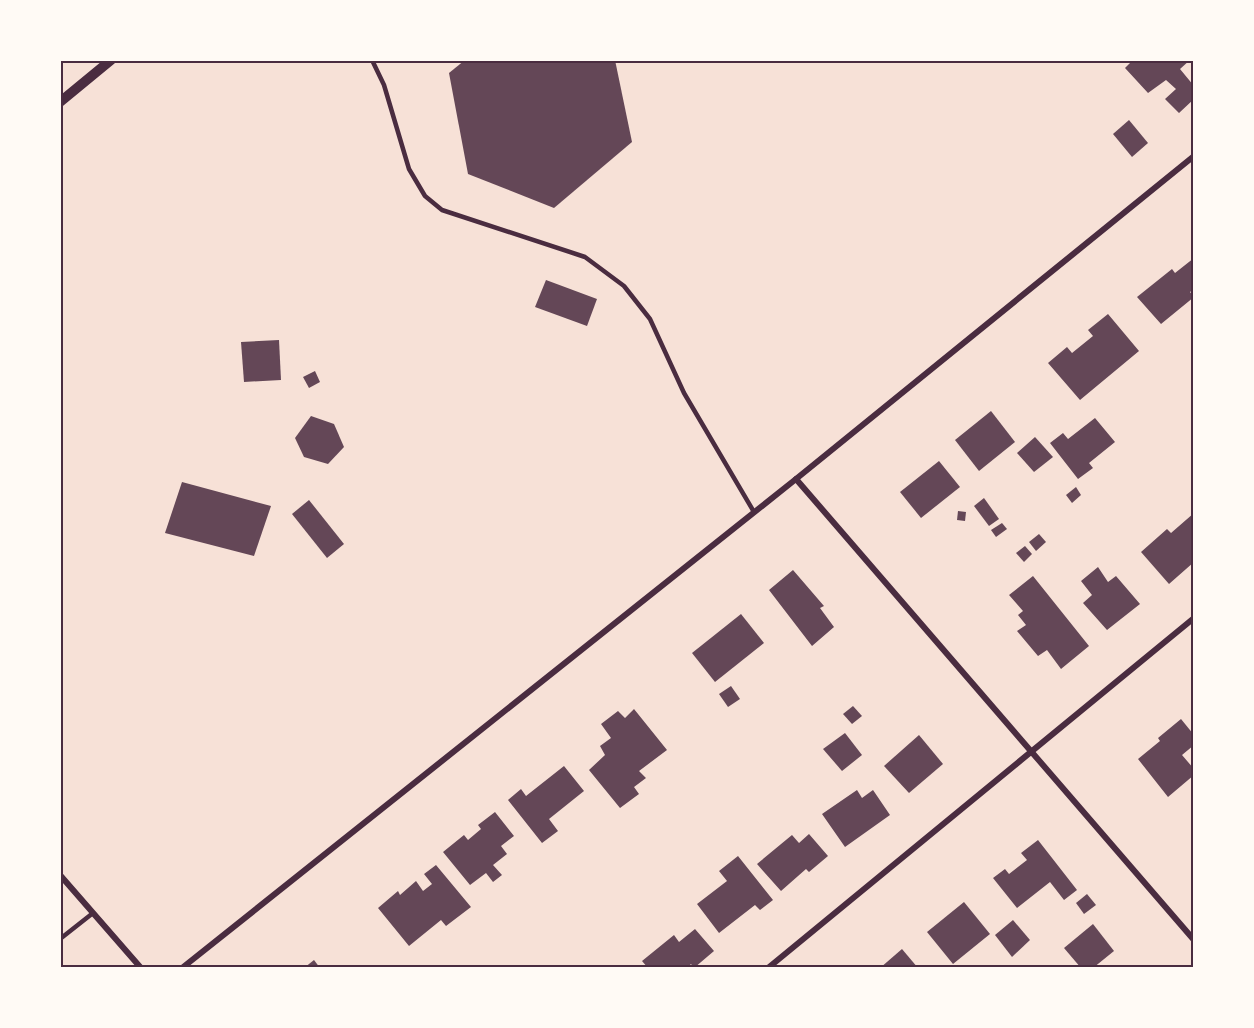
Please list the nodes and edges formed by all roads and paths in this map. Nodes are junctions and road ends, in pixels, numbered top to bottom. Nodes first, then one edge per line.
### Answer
1 (111, 60) edge
2 (372, 60) edge
3 (60, 102) edge
4 (1194, 156) edge
5 (796, 480) junction
6 (754, 512) junction
7 (1194, 618) edge
8 (1031, 751) junction
9 (60, 875) edge
10 (93, 913) junction
11 (60, 939) edge
12 (1194, 940) edge
13 (141, 968) edge
14 (182, 968) edge
15 (768, 968) edge

1 - 3 street
2 - 6 lane
4 - 5 street
5 - 6 street
5 - 8 street
6 - 14 street
7 - 8 street
8 - 12 street
8 - 15 street
9 - 10 street
10 - 11 lane
10 - 13 street

